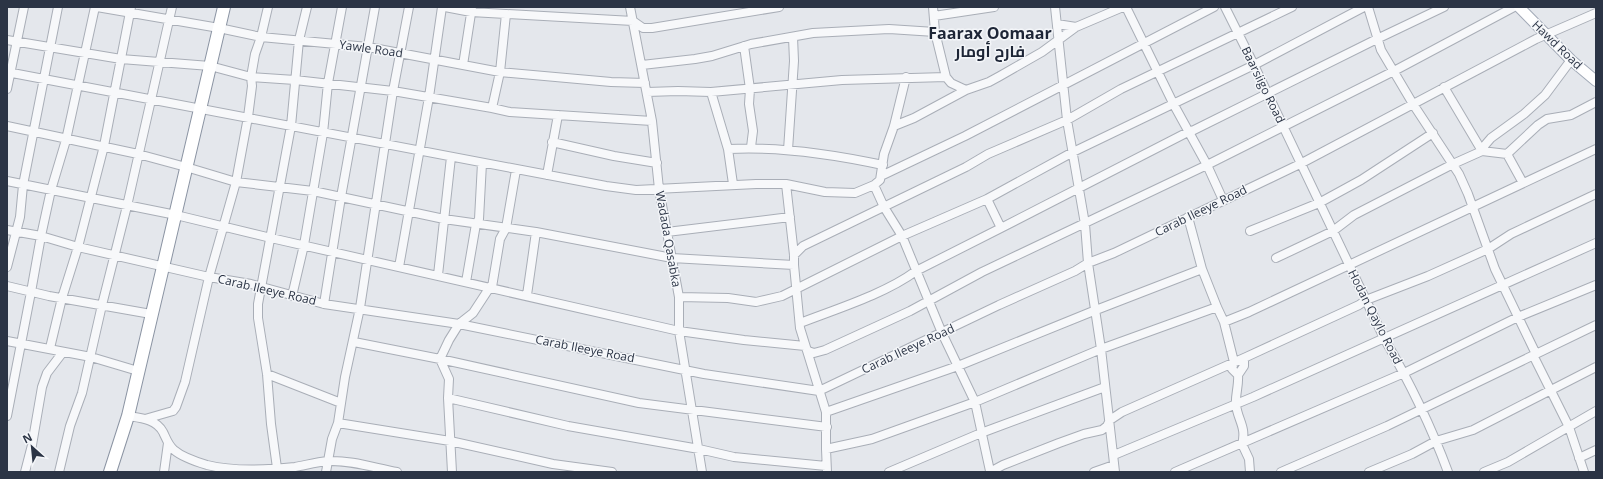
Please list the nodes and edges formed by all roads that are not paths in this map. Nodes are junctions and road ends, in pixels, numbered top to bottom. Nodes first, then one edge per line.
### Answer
1 (24, 7) edge
2 (58, 7) edge
3 (96, 7) edge
4 (172, 7) edge
5 (224, 7) edge
6 (268, 7) edge
7 (306, 7) edge
8 (342, 7) edge
9 (375, 7) edge
10 (409, 7) edge
11 (444, 7) edge
12 (630, 7) edge
13 (779, 7) edge
14 (933, 7) edge
15 (994, 7) edge
16 (1055, 7) edge
17 (1123, 7) edge
18 (1126, 7) edge
19 (1214, 7) edge
20 (1225, 7) edge
21 (1292, 7) edge
22 (1364, 7) edge
23 (1368, 7) edge
24 (1444, 7) edge
25 (1514, 7) edge
26 (1519, 7) edge
27 (471, 9) edge
28 (754, 9) edge
29 (130, 10) edge
30 (1596, 13) edge
31 (506, 14) junction
32 (934, 16) junction
33 (168, 20) junction
34 (633, 21) junction
35 (1057, 24) junction
36 (1076, 27) junction
37 (219, 28) junction
38 (935, 32) junction
39 (1237, 34) junction
40 (1546, 35) junction
41 (261, 37) junction
42 (793, 37) junction
43 (1379, 38) junction
44 (7, 40) edge
45 (299, 40) junction
46 (16, 41) junction
47 (1058, 41) junction
48 (1145, 43) junction
49 (336, 44) junction
50 (744, 46) junction
51 (50, 47) junction
52 (368, 47) junction
53 (86, 52) junction
54 (400, 53) junction
55 (121, 59) junction
56 (434, 59) junction
57 (1570, 60) junction
58 (159, 62) junction
59 (642, 65) junction
60 (210, 66) junction
61 (463, 66) junction
62 (1254, 66) junction
63 (1158, 71) junction
64 (1394, 71) junction
65 (500, 72) junction
66 (8, 73) edge
67 (251, 77) junction
68 (946, 77) junction
69 (906, 78) junction
70 (43, 79) junction
71 (295, 80) junction
72 (1596, 81) edge
73 (328, 83) junction
74 (78, 85) junction
75 (791, 86) junction
76 (1063, 86) junction
77 (361, 87) junction
78 (646, 88) junction
79 (1444, 88) junction
80 (7, 89) edge
81 (750, 89) junction
82 (966, 90) junction
83 (393, 91) junction
84 (711, 92) junction
85 (114, 93) junction
86 (1268, 94) junction
87 (429, 97) junction
88 (151, 101) junction
89 (1596, 102) edge
90 (1413, 104) junction
91 (1174, 105) junction
92 (492, 108) junction
93 (199, 109) junction
94 (558, 115) junction
95 (248, 117) junction
96 (1067, 120) junction
97 (652, 121) junction
98 (7, 126) edge
99 (291, 126) junction
100 (894, 126) junction
101 (1283, 127) junction
102 (34, 132) junction
103 (323, 132) junction
104 (1188, 132) junction
105 (1433, 133) junction
106 (353, 138) junction
107 (66, 140) junction
108 (552, 142) junction
109 (385, 144) junction
110 (104, 146) junction
111 (751, 147) junction
112 (728, 148) junction
113 (1596, 149) edge
114 (788, 150) junction
115 (420, 151) junction
116 (1073, 152) junction
117 (1482, 152) junction
118 (138, 154) junction
119 (1507, 154) junction
120 (451, 157) junction
121 (482, 163) junction
122 (657, 163) junction
123 (1300, 164) junction
124 (1453, 164) junction
125 (883, 165) junction
126 (1207, 165) junction
127 (186, 167) junction
128 (516, 170) junction
129 (546, 175) junction
130 (881, 176) junction
131 (7, 181) edge
132 (236, 182) junction
133 (1523, 183) junction
134 (733, 184) junction
135 (786, 184) junction
136 (24, 185) junction
137 (874, 185) junction
138 (279, 187) junction
139 (1080, 188) junction
140 (659, 189) junction
141 (51, 190) junction
142 (313, 191) junction
143 (1596, 194) edge
144 (341, 197) junction
145 (91, 198) junction
146 (987, 199) junction
147 (1223, 200) junction
148 (1319, 203) junction
149 (375, 204) junction
150 (127, 206) junction
151 (884, 207) junction
152 (1473, 208) junction
153 (408, 211) junction
154 (176, 215) junction
155 (790, 217) junction
156 (1188, 217) junction
157 (444, 219) junction
158 (476, 224) junction
159 (1085, 224) junction
160 (224, 227) junction
161 (506, 228) junction
162 (1001, 228) junction
163 (7, 230) edge
164 (1250, 230) dead end
165 (1332, 231) junction
166 (536, 232) junction
167 (667, 232) junction
168 (17, 233) junction
169 (41, 236) junction
170 (902, 236) junction
171 (271, 238) junction
172 (1596, 243) edge
173 (304, 245) junction
174 (78, 247) junction
175 (1488, 249) junction
176 (332, 252) junction
177 (116, 255) junction
178 (794, 255) junction
179 (672, 258) junction
180 (1276, 258) dead end
181 (367, 260) junction
182 (1088, 263) junction
183 (794, 265) junction
184 (1349, 265) junction
185 (164, 266) junction
186 (7, 267) edge
187 (399, 267) junction
188 (1202, 269) junction
189 (916, 270) junction
190 (438, 275) junction
191 (209, 277) junction
192 (466, 282) junction
193 (1503, 284) junction
194 (1596, 285) edge
195 (7, 286) edge
196 (491, 287) junction
197 (261, 288) junction
198 (796, 289) junction
199 (31, 292) junction
200 (527, 295) junction
201 (292, 296) junction
202 (679, 297) junction
203 (62, 298) junction
204 (1366, 300) junction
205 (929, 301) junction
206 (324, 304) junction
207 (102, 305) junction
208 (1217, 307) junction
209 (360, 308) junction
210 (1096, 310) junction
211 (151, 314) junction
212 (1518, 317) junction
213 (1224, 322) junction
214 (800, 323) junction
215 (459, 324) junction
216 (1596, 325) edge
217 (679, 331) junction
218 (942, 333) junction
219 (1384, 338) junction
220 (7, 341) edge
221 (354, 342) junction
222 (20, 343) junction
223 (806, 346) junction
224 (50, 348) junction
225 (1101, 349) junction
226 (63, 352) junction
227 (1535, 354) junction
228 (91, 357) junction
229 (1244, 358) junction
230 (440, 359) junction
231 (1234, 362) junction
232 (958, 366) junction
233 (1596, 368) edge
234 (686, 370) junction
235 (138, 371) junction
236 (1404, 373) junction
237 (267, 374) junction
238 (1238, 375) junction
239 (1105, 387) junction
240 (1551, 390) junction
241 (819, 391) junction
242 (448, 398) junction
243 (975, 402) junction
244 (341, 403) junction
245 (1236, 404) junction
246 (1421, 409) junction
247 (692, 410) junction
248 (826, 412) junction
249 (1596, 412) edge
250 (7, 416) edge
251 (128, 416) junction
252 (145, 419) junction
253 (1110, 420) junction
254 (338, 423) junction
255 (827, 427) junction
256 (1569, 427) junction
257 (981, 433) junction
258 (1436, 440) junction
259 (450, 441) junction
260 (168, 443) junction
261 (1242, 444) junction
262 (699, 449) junction
263 (826, 449) junction
264 (1596, 450) edge
265 (1114, 455) junction
266 (1579, 458) junction
267 (328, 461) junction
268 (277, 468) junction
269 (1114, 468) edge
270 (827, 469) edge
271 (589, 470) edge
272 (1582, 471) edge
273 (25, 472) edge
274 (59, 472) edge
275 (110, 472) edge
276 (164, 472) edge
277 (326, 472) edge
278 (397, 472) edge
279 (452, 472) edge
280 (612, 472) edge
281 (702, 472) edge
282 (889, 472) edge
283 (990, 472) edge
284 (1094, 472) edge
285 (1175, 472) edge
286 (1250, 472) edge
287 (1281, 472) edge
288 (1369, 472) edge
289 (1448, 472) edge
290 (1484, 472) edge

1 - 46 street
2 - 51 street
3 - 29 street, Yawle Road
3 - 53 street
4 - 33 street
5 - 37 highway
6 - 41 street
7 - 45 street
8 - 49 street
9 - 52 street
10 - 54 street
11 - 27 street
11 - 56 street
12 - 34 street, Wadada Qasabka
13 - 28 street
14 - 32 street
15 - 32 street
16 - 35 street
17 - 36 street
18 - 48 street
19 - 48 street
20 - 39 street, Baarsiigo Road
21 - 39 street
22 - 62 street
23 - 43 street
24 - 43 street
25 - 64 street
26 - 40 main road, Hawd Road
27 - 31 street
27 - 61 street
28 - 34 street
29 - 33 street, Yawle Road
29 - 55 street
30 - 40 street, Carab Ileeye Road
31 - 34 street
31 - 65 street
32 - 38 street
33 - 37 street, Yawle Road
33 - 58 street
34 - 59 street, Wadada Qasabka
35 - 36 street
35 - 47 street
36 - 47 street
37 - 41 street, Yawle Road
37 - 60 highway
38 - 42 street
38 - 68 street
39 - 62 street, Baarsiigo Road
39 - 63 street
40 - 57 main road, Hawd Road
40 - 79 street, Carab Ileeye Road
41 - 45 street, Yawle Road
41 - 67 street
42 - 50 street
42 - 75 street
43 - 64 street
43 - 86 street
44 - 46 street
45 - 49 street, Yawle Road
45 - 71 street
46 - 51 street
46 - 66 street
47 - 76 street
47 - 82 street
48 - 63 street
48 - 76 street
49 - 52 street, Yawle Road
49 - 73 street
50 - 59 street
50 - 81 street
51 - 53 street
51 - 70 street
52 - 54 street, Yawle Road
52 - 77 street
53 - 55 street
53 - 74 street
54 - 56 street, Yawle Road
54 - 83 street
55 - 58 street
55 - 85 street
56 - 61 street, Yawle Road
56 - 87 street
57 - 72 main road, Hawd Road
57 - 117 street
58 - 60 street
58 - 88 street
59 - 78 street, Wadada Qasabka
60 - 67 street
60 - 93 highway
61 - 65 street, Yawle Road
62 - 86 street, Baarsiigo Road
62 - 91 street
63 - 91 street
63 - 96 street
64 - 90 street
64 - 101 street
65 - 78 street, Yawle Road
65 - 92 street
66 - 70 street
66 - 80 street
67 - 71 street
67 - 95 street
68 - 69 street, Yawle Road
68 - 82 street
69 - 75 street, Yawle Road
69 - 100 street
70 - 74 street
70 - 102 street
71 - 73 street
71 - 99 street
73 - 77 street
73 - 103 street
74 - 85 street
74 - 107 street
75 - 81 street, Yawle Road
75 - 114 street
76 - 96 street
76 - 130 street
77 - 83 street
77 - 106 street
78 - 84 street, Yawle Road
78 - 97 street, Wadada Qasabka
79 - 90 street, Carab Ileeye Road
79 - 117 street
81 - 84 street, Yawle Road
81 - 111 street
82 - 100 street
83 - 87 street
83 - 109 street
84 - 112 street
85 - 88 street
85 - 110 street
86 - 101 street, Baarsiigo Road
86 - 104 street
87 - 92 street
87 - 115 street
88 - 93 street
88 - 118 street
89 - 119 street
90 - 105 street
90 - 123 street, Carab Ileeye Road
91 - 104 street
91 - 116 street
92 - 94 street
93 - 95 street
93 - 127 highway
94 - 97 street
94 - 108 street
95 - 99 street
95 - 132 street
96 - 116 street
96 - 151 street
97 - 122 street, Wadada Qasabka
98 - 102 street
99 - 103 street
99 - 138 street
100 - 125 street
101 - 123 street, Baarsiigo Road
101 - 126 street
102 - 107 street
102 - 136 street
103 - 106 street
103 - 142 street
104 - 126 street
104 - 139 street
105 - 124 street
105 - 148 street
106 - 109 street
106 - 144 street
107 - 110 street
107 - 141 street
108 - 122 street
108 - 129 street
109 - 115 street
109 - 149 street
110 - 118 street
110 - 145 street
111 - 112 street
111 - 114 street
112 - 134 street
113 - 133 street
114 - 125 street
115 - 120 street
115 - 153 street
116 - 139 street
116 - 146 street
117 - 119 street
117 - 124 street
118 - 127 street
118 - 150 street
119 - 133 street
120 - 121 street
120 - 157 street
121 - 128 street
121 - 158 street
122 - 140 street, Wadada Qasabka
123 - 147 street, Carab Ileeye Road
123 - 148 street, Hodan Qaylo Road
124 - 152 street
124 - 165 street
125 - 130 street
126 - 147 street
126 - 159 street
127 - 132 street
127 - 154 highway
128 - 129 street
128 - 161 street
129 - 140 street
130 - 137 street
131 - 136 street
132 - 138 street
132 - 160 street
133 - 152 street
134 - 135 street
134 - 140 street
135 - 137 street
135 - 155 street
136 - 141 street
136 - 168 street
137 - 151 street
138 - 142 street
138 - 171 street
139 - 159 street
139 - 162 street
140 - 167 street, Wadada Qasabka
141 - 145 street
141 - 169 street
142 - 144 street
142 - 173 street
143 - 175 street
144 - 149 street
144 - 176 street
145 - 150 street
145 - 174 street
146 - 162 street
146 - 170 street
147 - 156 street, Carab Ileeye Road
148 - 164 street
148 - 165 street, Hodan Qaylo Road
149 - 153 street
149 - 181 street
150 - 154 street
150 - 177 street
151 - 170 street
151 - 178 street
152 - 175 street
152 - 184 street
153 - 157 street
153 - 187 street
154 - 160 street
154 - 185 highway
155 - 167 street
155 - 178 street
156 - 182 street, Carab Ileeye Road
156 - 188 street
157 - 158 street
157 - 190 street
158 - 161 street
158 - 192 street
159 - 182 street
159 - 205 street
160 - 171 street
160 - 191 street
161 - 166 street
161 - 196 street
162 - 189 street
163 - 168 street, Carab Ileeye Road
165 - 180 street
165 - 184 street, Hodan Qaylo Road
166 - 179 street
166 - 200 street
167 - 179 street, Wadada Qasabka
168 - 169 street, Carab Ileeye Road
168 - 186 street
169 - 174 street, Carab Ileeye Road
169 - 199 street
170 - 189 street
170 - 198 street
171 - 173 street
171 - 197 street
172 - 193 street
173 - 176 street
173 - 201 street
174 - 177 street, Carab Ileeye Road
174 - 203 street
175 - 193 street
175 - 204 street
176 - 181 street
176 - 206 street
177 - 185 street, Carab Ileeye Road
177 - 207 street
178 - 183 street
179 - 183 street
179 - 202 street, Wadada Qasabka
181 - 187 street
181 - 209 street
182 - 210 street
182 - 218 street, Carab Ileeye Road
183 - 198 street
184 - 204 street, Hodan Qaylo Road
184 - 213 street
185 - 191 street, Carab Ileeye Road
185 - 211 highway
187 - 190 street
188 - 208 street
188 - 210 street
189 - 205 street
189 - 214 street
190 - 192 street
191 - 197 street, Carab Ileeye Road
191 - 252 street
192 - 196 street
193 - 212 street
193 - 219 street
194 - 212 street
195 - 199 street
196 - 200 street
196 - 215 street
197 - 201 street, Carab Ileeye Road
197 - 237 street
198 - 202 street
198 - 214 street
199 - 203 street
199 - 222 street
200 - 217 street
201 - 206 street, Carab Ileeye Road
202 - 217 street, Wadada Qasabka
203 - 207 street
203 - 224 street
204 - 219 street, Hodan Qaylo Road
204 - 229 street
205 - 218 street
205 - 223 street
206 - 209 street, Carab Ileeye Road
207 - 211 street
207 - 228 street
208 - 213 street
208 - 225 street
209 - 215 street, Carab Ileeye Road
209 - 221 street
210 - 225 street
210 - 232 street
211 - 235 highway
212 - 227 street
212 - 236 street
213 - 231 street
214 - 223 street
215 - 230 street
215 - 234 street, Carab Ileeye Road
216 - 227 street
217 - 223 street
217 - 234 street, Wadada Qasabka
218 - 232 street
218 - 241 street, Carab Ileeye Road
219 - 236 street, Hodan Qaylo Road
219 - 245 street
220 - 222 street
221 - 230 street
221 - 244 street
222 - 224 street
222 - 250 street
223 - 241 street
224 - 226 street
225 - 239 street
225 - 243 street
226 - 228 street
226 - 273 street
227 - 240 street
227 - 246 street
228 - 235 street
228 - 274 street
229 - 231 street
229 - 238 street
230 - 242 street
230 - 247 street
231 - 238 street
231 - 253 street
232 - 243 street
232 - 248 street
233 - 240 street
234 - 241 street, Carab Ileeye Road
234 - 247 street, Wadada Qasabka
235 - 251 highway
236 - 246 street, Hodan Qaylo Road
236 - 261 street
237 - 244 street
237 - 268 street
238 - 245 street
239 - 253 street
239 - 257 street
240 - 256 street
240 - 258 street
241 - 248 street
242 - 259 street
242 - 262 street
243 - 257 street
243 - 263 street
244 - 254 street
245 - 261 street
245 - 265 street
246 - 258 street, Hodan Qaylo Road
246 - 287 street
247 - 255 street
247 - 262 street, Wadada Qasabka
248 - 255 street
249 - 256 street
251 - 252 street
251 - 275 highway
252 - 260 street
253 - 265 street
253 - 283 street
254 - 259 street
254 - 267 street
255 - 263 street
256 - 266 street
256 - 290 street
257 - 282 street
257 - 283 street
258 - 288 street
258 - 289 street, Hodan Qaylo Road
259 - 271 street
259 - 279 street
260 - 268 street
260 - 276 street
261 - 285 street
261 - 286 street
262 - 270 street
262 - 281 street, Wadada Qasabka
263 - 270 street
264 - 266 street
265 - 269 street
266 - 272 street
267 - 268 street
267 - 277 street
267 - 278 street
269 - 284 street
271 - 280 street

